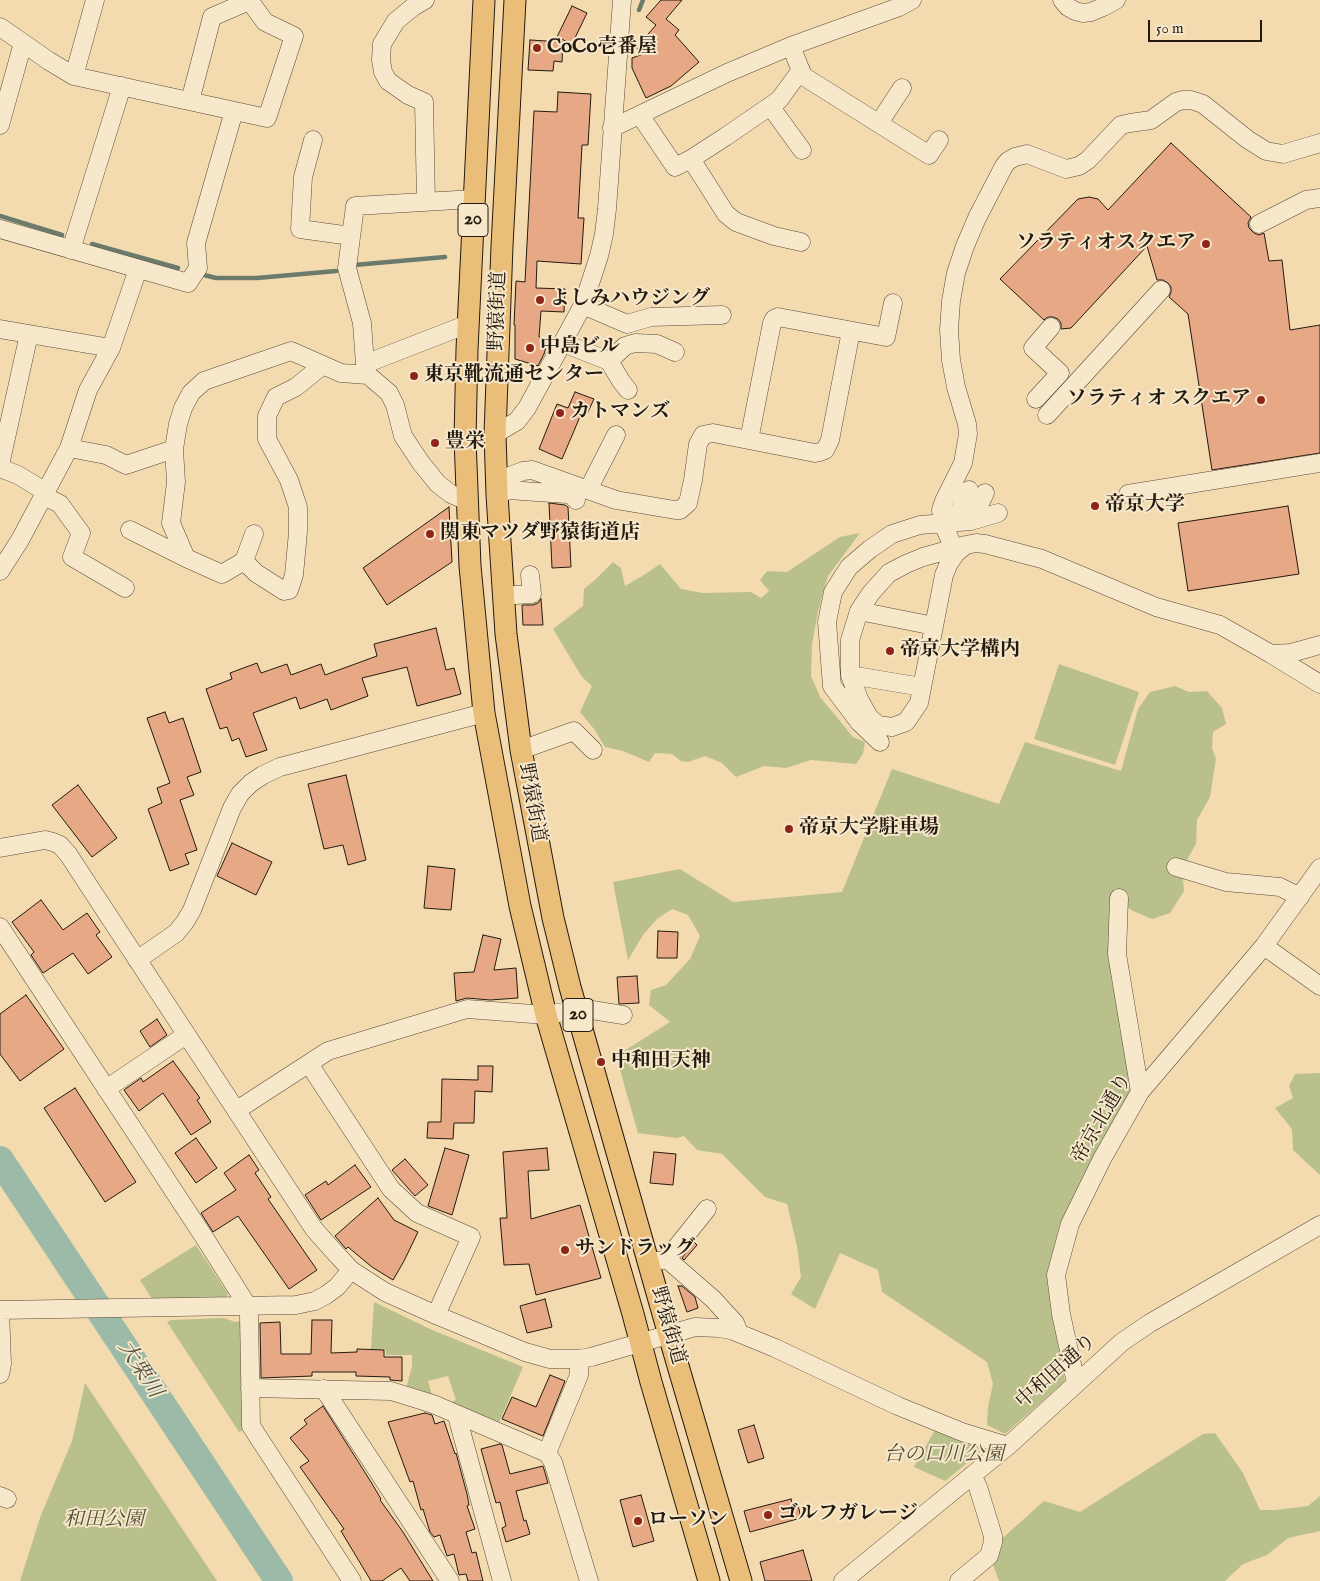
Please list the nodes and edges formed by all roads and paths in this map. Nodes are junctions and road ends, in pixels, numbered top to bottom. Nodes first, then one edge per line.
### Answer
1 (94, 0) edge
2 (425, 0) edge
3 (484, 0) edge
4 (514, 0) edge
5 (622, 0) edge
6 (912, 0) edge
7 (1062, 0) edge
8 (1116, 0) edge
9 (249, 1) edge
10 (0, 27) edge
11 (23, 43) junction
12 (791, 46) junction
13 (800, 70) junction
14 (74, 76) junction
15 (122, 86) junction
16 (902, 88) dead end
17 (190, 101) junction
18 (770, 106) junction
19 (234, 111) junction
20 (640, 115) junction
21 (879, 123) junction
22 (0, 125) edge
23 (612, 128) junction
24 (312, 140) dead end
25 (939, 140) dead end
26 (1320, 143) edge
27 (802, 150) dead end
28 (691, 159) junction
29 (1320, 198) edge
30 (474, 199) junction
31 (426, 202) junction
32 (1259, 224) dead end
33 (0, 229) edge
34 (351, 236) junction
35 (802, 242) dead end
36 (71, 250) junction
37 (138, 270) junction
38 (1160, 290) dead end
39 (893, 303) dead end
40 (583, 305) junction
41 (722, 315) dead end
42 (468, 324) junction
43 (1051, 327) dead end
44 (0, 329) edge
45 (851, 331) junction
46 (29, 334) junction
47 (563, 343) junction
48 (498, 347) junction
49 (111, 348) junction
50 (467, 349) junction
51 (675, 352) dead end
52 (610, 361) junction
53 (323, 365) junction
54 (366, 370) junction
55 (628, 390) dead end
56 (1036, 399) dead end
57 (1047, 415) dead end
58 (495, 434) junction
59 (616, 435) dead end
60 (464, 440) junction
61 (749, 440) junction
62 (69, 448) junction
63 (174, 449) junction
64 (1320, 462) edge
65 (0, 466) edge
66 (497, 488) junction
67 (45, 494) junction
68 (1128, 494) dead end
69 (582, 495) junction
70 (467, 501) junction
71 (998, 514) dead end
72 (971, 521) junction
73 (948, 524) junction
74 (130, 530) dead end
75 (254, 534) dead end
76 (958, 548) junction
77 (186, 558) junction
78 (244, 560) junction
79 (0, 571) edge
80 (530, 575) dead end
81 (125, 588) dead end
82 (515, 595) dead end
83 (859, 611) junction
84 (934, 626) junction
85 (1317, 647) edge
86 (1271, 654) junction
87 (850, 676) junction
88 (1320, 684) edge
89 (922, 687) junction
90 (484, 713) junction
91 (880, 742) dead end
92 (521, 750) junction
93 (593, 750) dead end
94 (0, 848) edge
95 (1176, 867) dead end
96 (1320, 868) edge
97 (1300, 896) junction
98 (1119, 898) dead end
99 (0, 926) edge
100 (1264, 946) junction
101 (137, 960) junction
102 (1320, 986) edge
103 (576, 1010) junction
104 (546, 1014) junction
105 (623, 1015) dead end
106 (186, 1036) junction
107 (309, 1064) junction
108 (106, 1089) junction
109 (1140, 1092) junction
110 (237, 1110) junction
111 (707, 1209) dead end
112 (1320, 1225) edge
113 (658, 1261) junction
114 (352, 1270) junction
115 (247, 1305) junction
116 (0, 1310) edge
117 (436, 1315) junction
118 (739, 1333) junction
119 (669, 1335) junction
120 (641, 1343) junction
121 (579, 1359) junction
122 (0, 1374) edge
123 (1076, 1383) junction
124 (250, 1388) junction
125 (324, 1389) junction
126 (457, 1416) junction
127 (1008, 1446) junction
128 (547, 1453) junction
129 (972, 1475) junction
130 (352, 1581) edge
131 (450, 1581) edge
132 (502, 1581) edge
133 (589, 1581) edge
134 (709, 1581) edge
135 (741, 1581) edge
136 (843, 1581) edge
137 (959, 1581) edge

1 - 14 street
2 - 31 street
3 - 30 main road, 野猿街道 / 20
4 - 48 main road, 野猿街道 / 20
5 - 23 street
6 - 12 street
7 - 8 street
9 - 17 street
9 - 19 street
10 - 11 street
11 - 14 street
11 - 22 street
12 - 13 street
12 - 20 street
13 - 18 street
13 - 21 street
14 - 15 street
15 - 17 street
15 - 36 street
16 - 21 street
17 - 19 street
18 - 27 street
18 - 28 street
19 - 37 street
20 - 23 street
20 - 28 street
21 - 25 street
23 - 40 street
24 - 34 street
26 - 73 street
28 - 35 street
29 - 32 street
30 - 31 street
30 - 42 main road, 野猿街道 / 20
31 - 34 street
33 - 36 street
34 - 54 street
36 - 37 street
37 - 49 street
38 - 57 street
39 - 45 street
40 - 41 street
40 - 47 street
42 - 50 main road, 野猿街道 / 20
42 - 54 street
43 - 56 street
44 - 46 street
45 - 61 street
45 - 61 street
46 - 49 street
46 - 65 street
47 - 52 street
47 - 58 street
48 - 50 main road
48 - 58 main road, 野猿街道 / 20
49 - 62 street
50 - 60 main road, 野猿街道 / 20
51 - 52 street
52 - 55 street
53 - 54 street
53 - 63 street
53 - 78 street
54 - 70 street
58 - 60 main road
58 - 66 main road, 野猿街道 / 20
59 - 69 street
60 - 70 main road, 野猿街道 / 20
61 - 69 street
62 - 63 street
62 - 67 street
63 - 77 street
64 - 68 street
65 - 67 street
66 - 69 street
66 - 92 main road, 野猿街道 / 20
67 - 79 street
67 - 81 street
70 - 90 main road, 野猿街道 / 20
71 - 72 street
72 - 73 street
72 - 73 street
73 - 76 street
73 - 91 street
74 - 77 street
75 - 78 street
76 - 83 street
76 - 84 street
76 - 86 street
77 - 78 street
80 - 82 street
83 - 84 street
83 - 87 street
84 - 89 street
85 - 86 street
86 - 88 street
87 - 89 street
87 - 89 street
90 - 101 street
90 - 104 main road, 野猿街道 / 20
92 - 93 street
92 - 103 main road, 野猿街道 / 20
94 - 101 street
95 - 97 street
96 - 97 street, 帝京北通り
97 - 100 street, 帝京北通り
98 - 109 street
99 - 108 street
100 - 102 street
100 - 109 street, 帝京北通り
101 - 106 street
103 - 104 street
103 - 105 street
103 - 113 main road, 野猿街道 / 20
104 - 107 street
104 - 120 main road, 野猿街道 / 20
106 - 108 street
106 - 110 street
107 - 110 street
107 - 117 street
108 - 115 street
109 - 123 street, 帝京北通り
110 - 114 street
111 - 113 street
112 - 123 street, 中和田通り
113 - 118 street
113 - 119 main road, 野猿街道 / 20
114 - 115 street
114 - 117 street
115 - 116 street
115 - 124 street
116 - 122 street
117 - 121 street
118 - 119 street
118 - 127 street
119 - 120 street
119 - 135 main road, 野猿街道 / 20
120 - 121 street
120 - 134 main road, 野猿街道 / 20
121 - 128 street
123 - 127 street, 中和田通り
124 - 125 street
124 - 130 street
125 - 126 street
125 - 131 street
126 - 128 street
126 - 132 street
127 - 129 street, 中和田通り
128 - 133 street
129 - 136 street, 中和田通り
129 - 137 street

